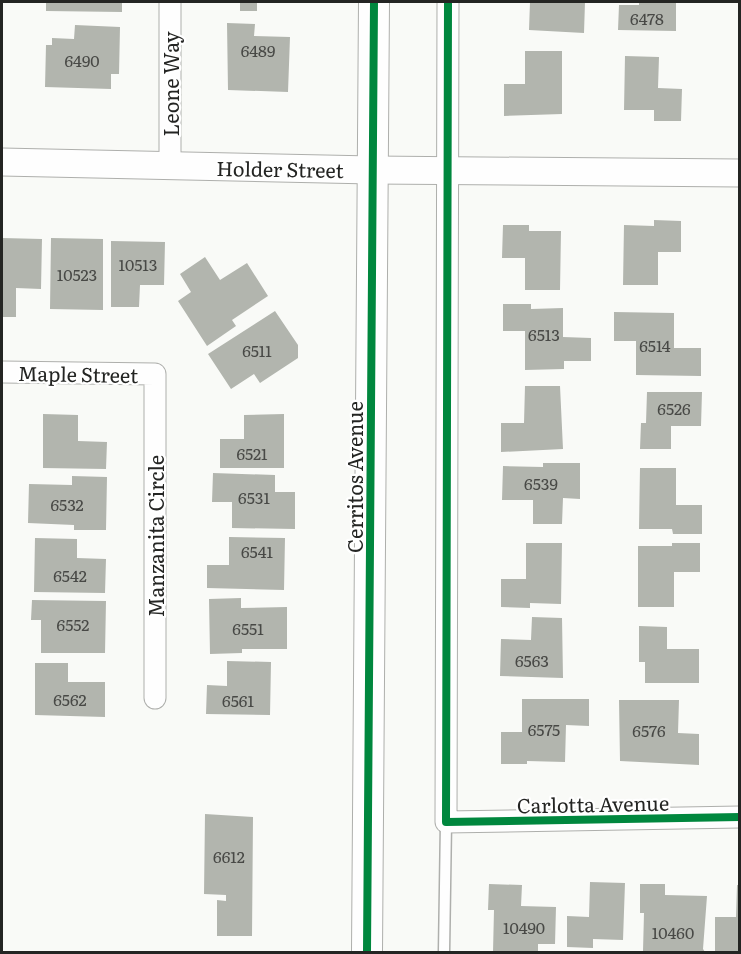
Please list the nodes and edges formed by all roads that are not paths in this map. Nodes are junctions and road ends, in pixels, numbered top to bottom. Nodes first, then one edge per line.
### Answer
1 (170, 2) edge
2 (374, 2) edge
3 (448, 2) edge
4 (2, 162) edge
5 (170, 166) junction
6 (372, 170) junction
7 (446, 171) junction
8 (740, 173) edge
9 (2, 372) edge
10 (155, 374) joint
11 (155, 698) dead end
12 (740, 817) edge
13 (446, 822) junction
14 (367, 952) edge
15 (444, 952) edge

1 - 5 street, Leone Way
2 - 6 main road, Cerritos Avenue
3 - 7 street
4 - 5 street, Holder Street
5 - 6 street, Holder Street
6 - 7 street, Holder Street
6 - 14 main road, Cerritos Avenue
7 - 8 street, Holder Street
7 - 13 street
9 - 10 street, Maple Street
10 - 11 street, Manzanita Circle
12 - 13 street, Carlotta Avenue
13 - 15 lane

